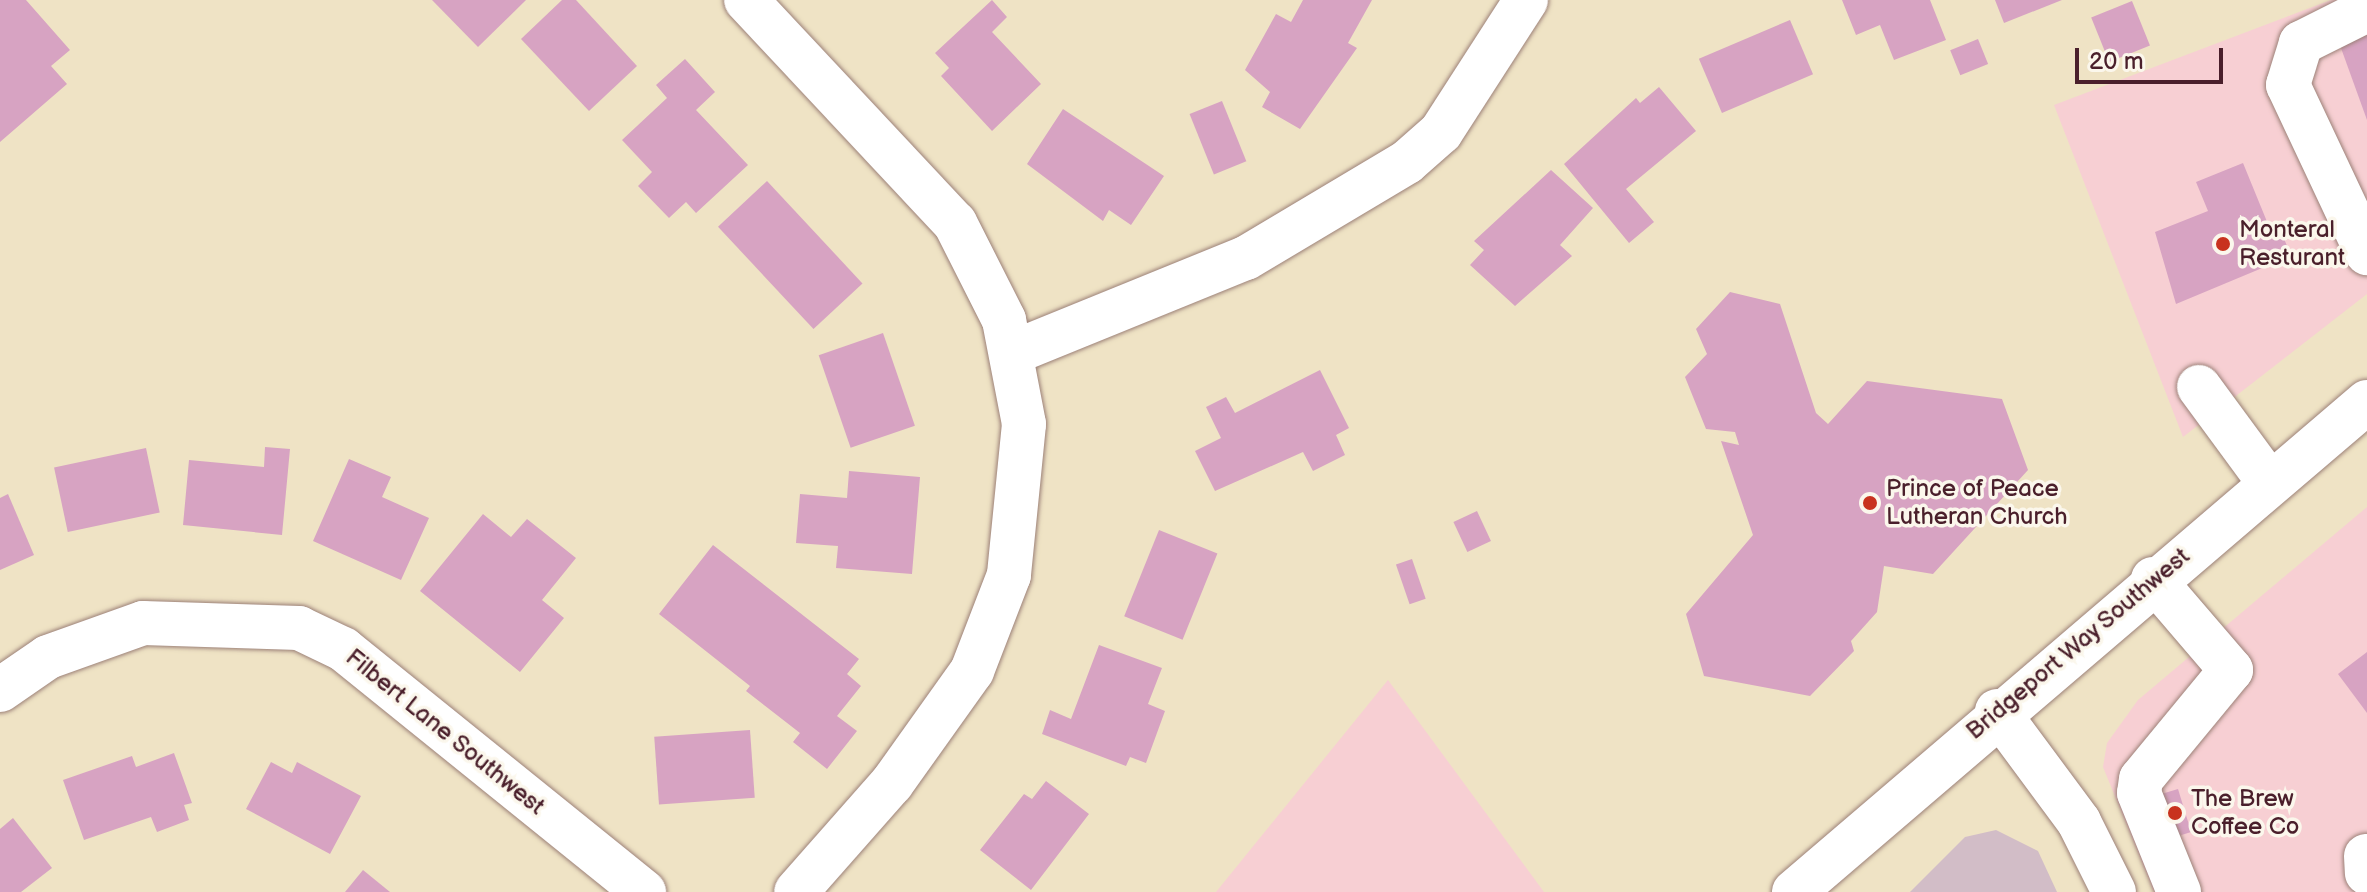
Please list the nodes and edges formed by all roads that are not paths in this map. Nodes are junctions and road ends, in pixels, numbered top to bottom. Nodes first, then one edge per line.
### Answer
1 (746, 0) edge
2 (1526, 0) edge
3 (2367, 10) edge
4 (2367, 253) edge
5 (1014, 352) junction
6 (2199, 387) dead end
7 (2366, 404) edge
8 (2268, 481) junction
9 (2153, 579) junction
10 (0, 690) edge
11 (1997, 711) junction
12 (644, 892) edge
13 (796, 892) edge
14 (1794, 892) edge
15 (2114, 892) edge
16 (2179, 892) edge

1 - 5 street
2 - 5 street
3 - 4 street
5 - 13 street
6 - 8 street
7 - 8 street, Bridgeport Way Southwest
8 - 9 street, Bridgeport Way Southwest
9 - 11 street, Bridgeport Way Southwest
9 - 16 street
10 - 12 street, Filbert Lane Southwest
11 - 14 street, Bridgeport Way Southwest
11 - 15 street

